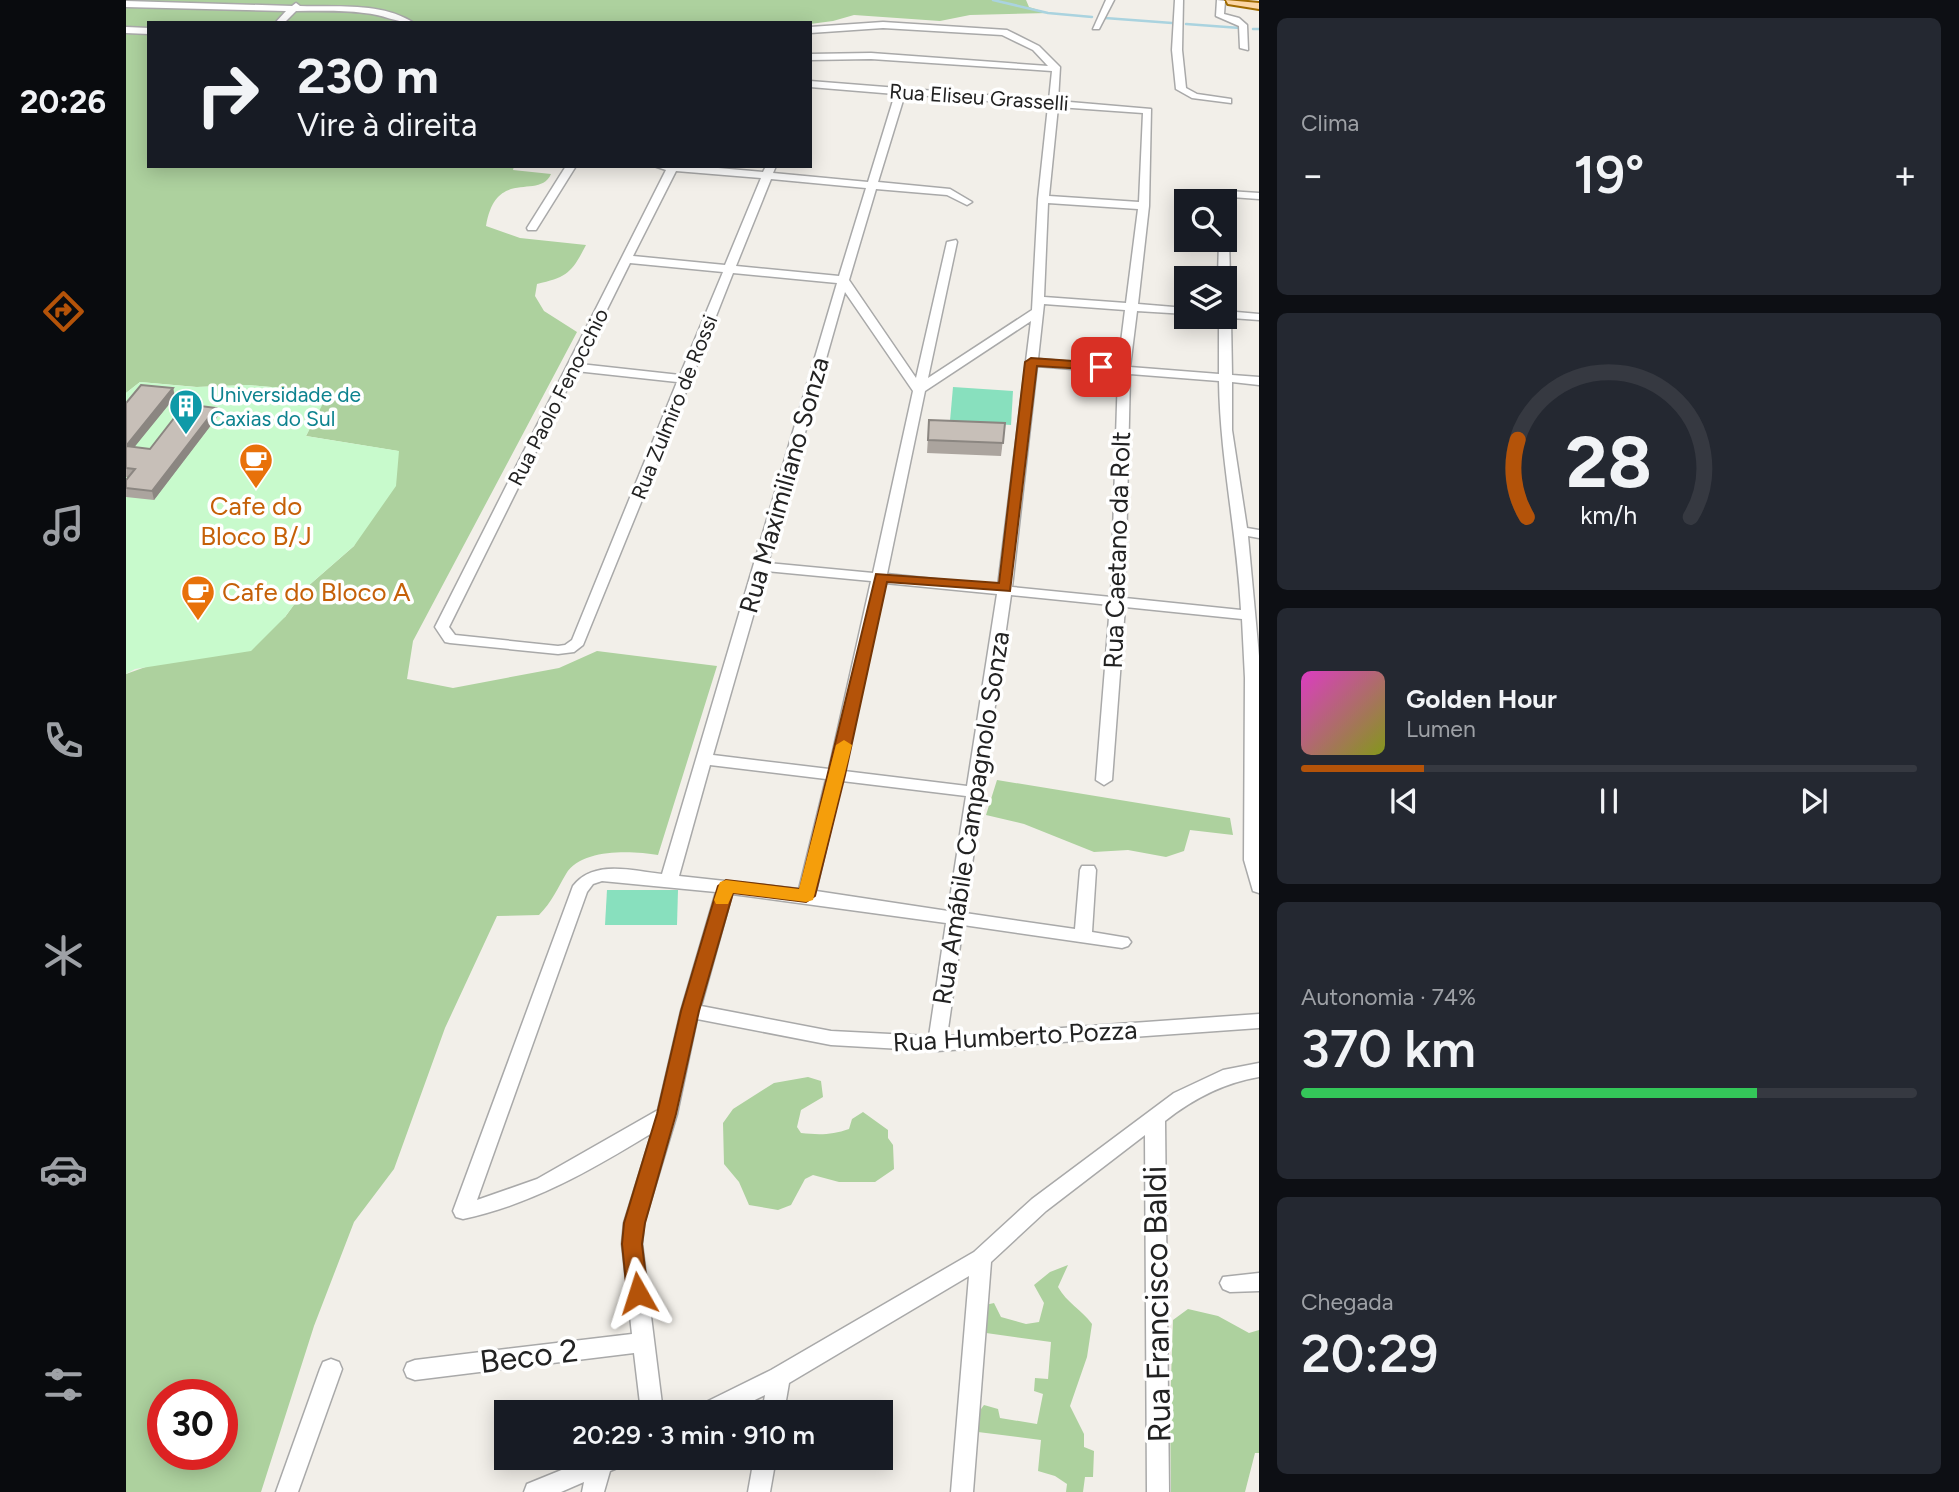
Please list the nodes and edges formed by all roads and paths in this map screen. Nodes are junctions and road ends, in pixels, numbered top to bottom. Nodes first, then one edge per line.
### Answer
1 (1110, 0) edge
2 (1179, 0) edge
3 (1214, 0) edge
4 (1228, 1) edge
5 (126, 4) edge
6 (296, 6) junction
7 (1259, 6) edge
8 (281, 21) edge
9 (405, 21) edge
10 (1096, 27) dead end
11 (126, 30) edge
12 (812, 30) edge
13 (147, 31) edge
14 (1245, 48) dead end
15 (812, 57) edge
16 (1057, 69) junction
17 (812, 85) edge
18 (901, 91) junction
19 (1228, 102) dead end
20 (1053, 103) junction
21 (1148, 111) joint
22 (570, 168) edge
23 (672, 168) edge
24 (697, 168) edge
25 (769, 171) edge
26 (872, 185) junction
27 (1259, 196) edge
28 (1237, 197) edge
29 (1043, 199) junction
30 (967, 202) dead end
31 (1144, 206) junction
32 (532, 228) dead end
33 (953, 242) dead end
34 (627, 259) junction
35 (730, 268) junction
36 (843, 280) junction
37 (1038, 306) junction
38 (1130, 307) junction
39 (1174, 310) edge
40 (1237, 316) edge
41 (1259, 317) edge
42 (1225, 329) edge
43 (1031, 362) junction
44 (572, 367) junction
45 (1124, 368) junction
46 (1227, 377) junction
47 (687, 379) junction
48 (1259, 381) edge
49 (918, 390) junction
50 (1241, 531) junction
51 (1259, 534) edge
52 (761, 566) junction
53 (881, 577) junction
54 (1005, 588) junction
55 (1118, 600) junction
56 (1249, 615) junction
57 (574, 646) joint
58 (1256, 678) edge
59 (705, 759) junction
60 (837, 775) junction
61 (1104, 780) dead end
62 (975, 792) junction
63 (1088, 870) dead end
64 (669, 880) junction
65 (726, 886) junction
66 (1259, 887) edge
67 (806, 896) junction
68 (955, 917) junction
69 (1083, 937) junction
70 (1122, 942) dead end
71 (690, 1011) junction
72 (1259, 1021) edge
73 (937, 1044) junction
74 (1259, 1070) edge
75 (667, 1114) junction
76 (1155, 1116) junction
77 (981, 1258) junction
78 (1259, 1282) edge
79 (1230, 1283) dead end
80 (643, 1342) junction
81 (331, 1369) dead end
82 (415, 1370) dead end
83 (779, 1377) junction
84 (650, 1400) edge
85 (732, 1400) edge
86 (775, 1400) edge
87 (589, 1470) edge
88 (604, 1470) edge
89 (763, 1470) edge
90 (287, 1492) edge
91 (535, 1492) edge
92 (593, 1492) edge
93 (759, 1492) edge
94 (962, 1492) edge
95 (1158, 1492) edge

1 - 10 street
2 - 19 street
3 - 4 street
4 - 7 main road
4 - 14 street
5 - 6 street
6 - 8 street
6 - 9 street
11 - 13 street
12 - 16 street
15 - 16 street
16 - 20 street, Rua Amábile Campagnolo Sonza
17 - 18 street, Rua Eliseu Grasselli
18 - 20 street, Rua Eliseu Grasselli
18 - 26 street, Rua Maximiliano Sonza
20 - 21 street, Rua Eliseu Grasselli
20 - 29 street, Rua Amábile Campagnolo Sonza
21 - 31 street, Rua Caetano da Rolt
22 - 32 street
23 - 34 street, Rua Paolo Fenocchio
24 - 25 street
25 - 26 street
25 - 35 street, Rua Zulmiro de Rossi
26 - 30 street
26 - 36 street, Rua Maximiliano Sonza
27 - 28 street
29 - 31 street
29 - 37 street, Rua Amábile Campagnolo Sonza
31 - 38 street, Rua Caetano da Rolt
33 - 49 street
34 - 35 street
34 - 44 street, Rua Paolo Fenocchio
35 - 36 street
35 - 47 street, Rua Zulmiro de Rossi
36 - 49 street
36 - 52 street, Rua Maximiliano Sonza
37 - 38 street
37 - 43 street, Rua Amábile Campagnolo Sonza
37 - 49 street
38 - 39 street
38 - 45 street, Rua Caetano da Rolt
40 - 41 street
42 - 46 street
43 - 45 street
43 - 54 street, Rua Amábile Campagnolo Sonza
44 - 47 street
44 - 57 street, Rua Paolo Fenocchio
45 - 46 street
45 - 55 street, Rua Caetano da Rolt
46 - 48 street
46 - 50 street
47 - 57 street, Rua Zulmiro de Rossi
49 - 53 street
50 - 51 street
50 - 56 street
52 - 53 street
52 - 59 street, Rua Maximiliano Sonza
53 - 54 street
53 - 60 street
54 - 55 street
54 - 62 street, Rua Amábile Campagnolo Sonza
55 - 56 street
55 - 61 street, Rua Caetano da Rolt
56 - 58 street
58 - 66 street
59 - 60 street
59 - 64 street, Rua Maximiliano Sonza
60 - 62 street
60 - 67 street
62 - 68 street, Rua Amábile Campagnolo Sonza
63 - 69 street
64 - 65 street
64 - 75 street
65 - 67 street
65 - 71 street
67 - 68 street
68 - 69 street
68 - 73 street, Rua Amábile Campagnolo Sonza
69 - 70 street
71 - 73 street, Rua Humberto Pozza
71 - 75 street
72 - 73 street, Rua Humberto Pozza
74 - 76 street
75 - 80 street
76 - 77 street
76 - 95 street, Rua Francisco Baldi
77 - 83 street
77 - 94 street
78 - 79 street
80 - 82 street, Beco 2
80 - 84 street
81 - 90 street
83 - 85 street
83 - 86 street
87 - 91 street
88 - 92 street
89 - 93 street

